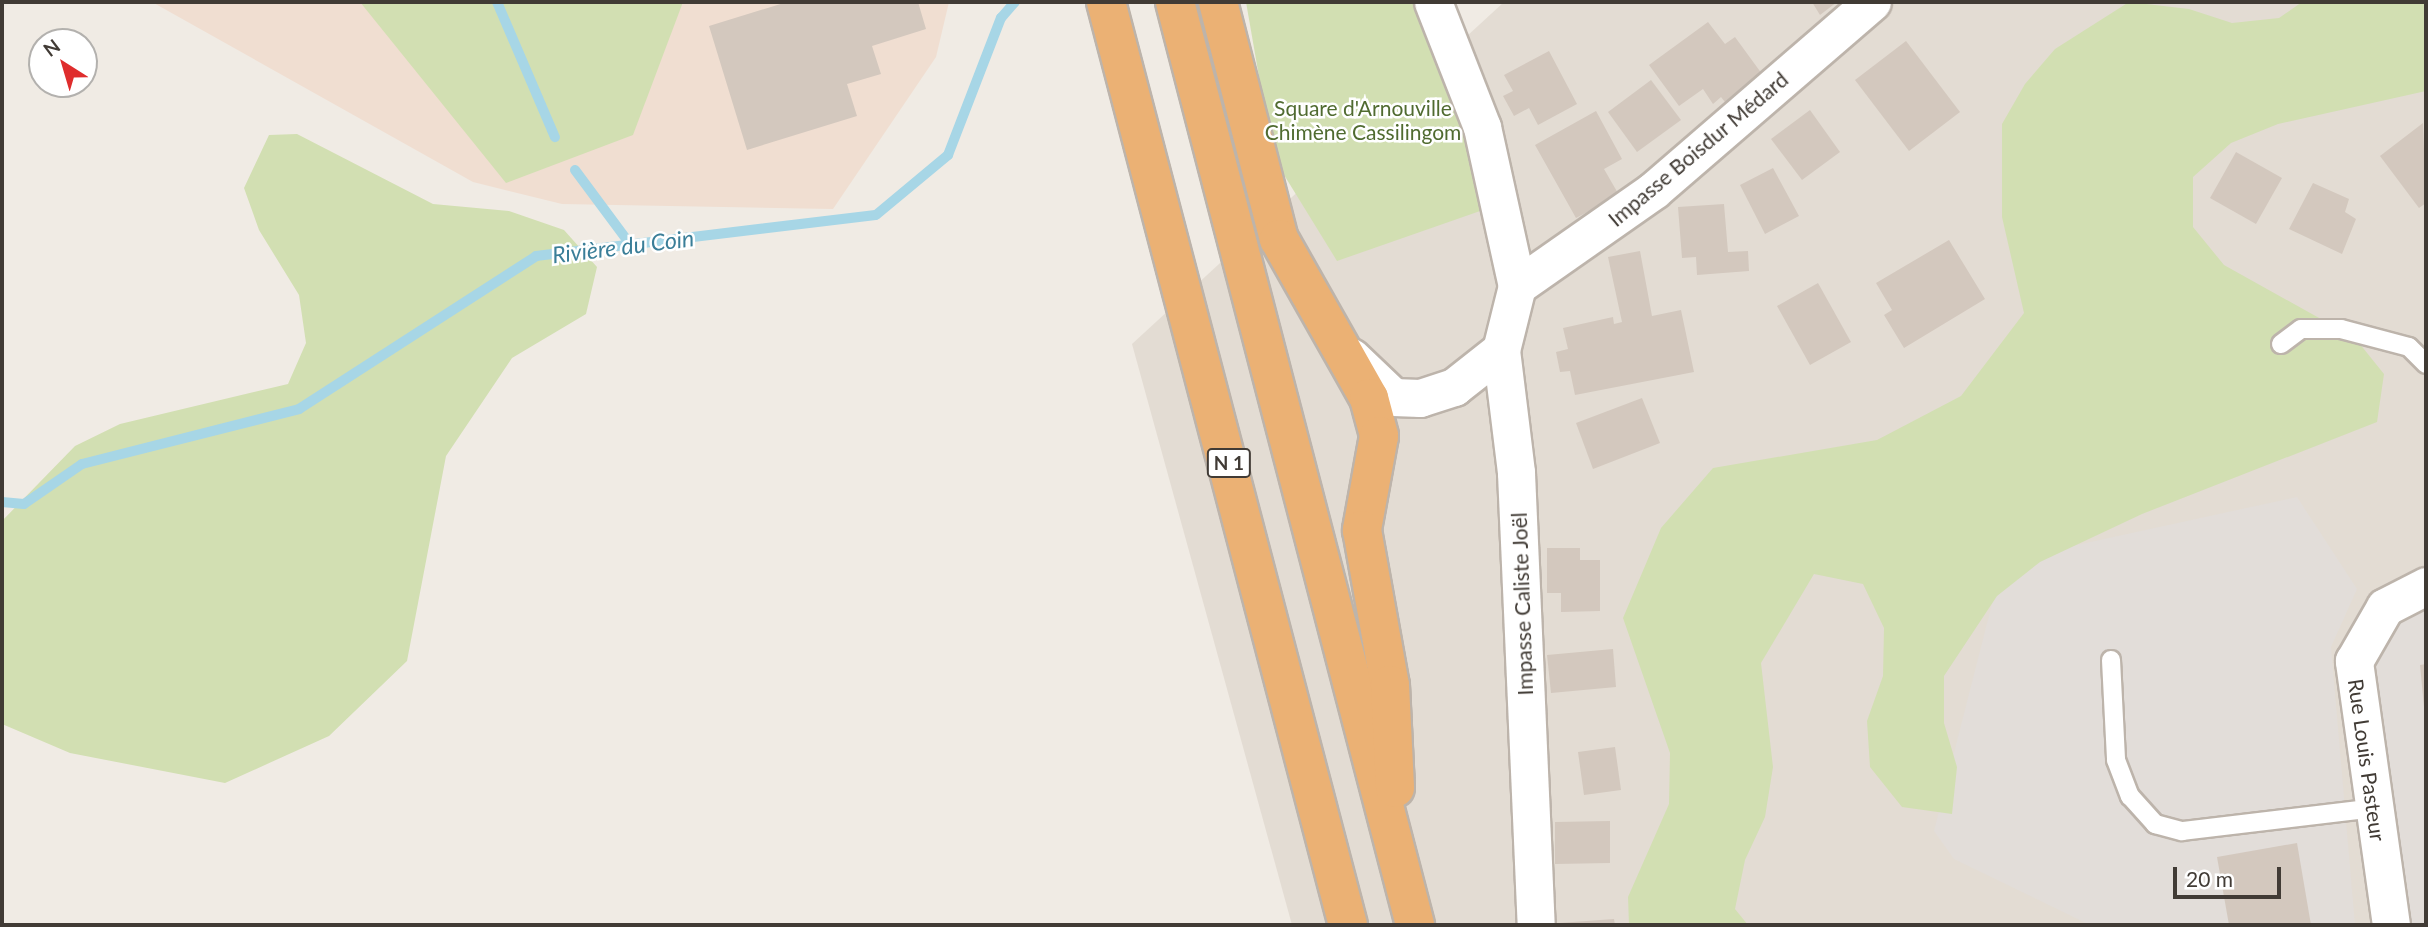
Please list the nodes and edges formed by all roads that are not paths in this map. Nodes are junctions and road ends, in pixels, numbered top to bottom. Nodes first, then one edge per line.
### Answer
1 (1106, 2) edge
2 (1175, 2) edge
3 (1218, 2) edge
4 (1433, 2) edge
5 (1872, 2) edge
6 (1517, 286) junction
7 (2281, 344) dead end
8 (1341, 347) junction
9 (1501, 349) junction
10 (2426, 364) edge
11 (1420, 398) junction
12 (1377, 470) junction
13 (2426, 586) edge
14 (2111, 660) dead end
15 (2374, 808) junction
16 (1398, 857) junction
17 (1348, 925) edge
18 (1415, 925) edge
19 (1536, 925) edge
20 (2391, 925) edge

1 - 17 highway, N 1
2 - 16 highway
3 - 8 highway
4 - 6 street
5 - 6 street, Impasse Boisdur Médard
6 - 9 street, Impasse Caliste Joël
7 - 10 lane
8 - 11 street
8 - 12 highway
9 - 11 street
9 - 19 street, Impasse Caliste Joël
11 - 12 street
12 - 16 highway
13 - 15 street, Rue Louis Pasteur
14 - 15 lane
15 - 20 street, Rue Louis Pasteur
16 - 18 highway

